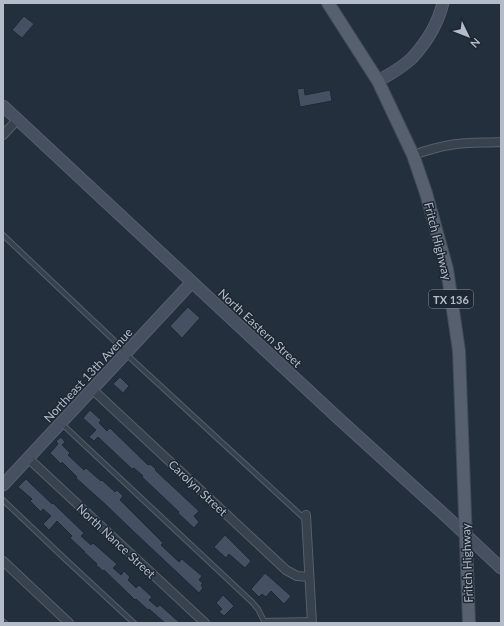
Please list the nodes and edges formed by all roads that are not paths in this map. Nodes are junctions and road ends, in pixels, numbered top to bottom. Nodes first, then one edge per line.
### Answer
1 (328, 3) edge
2 (443, 3) edge
3 (378, 81) junction
4 (3, 106) edge
5 (18, 119) junction
6 (3, 135) edge
7 (501, 142) edge
8 (413, 156) junction
9 (3, 235) edge
10 (192, 282) junction
11 (126, 354) junction
12 (92, 389) junction
13 (61, 423) junction
14 (28, 458) junction
15 (3, 485) edge
16 (3, 500) edge
17 (306, 518) joint
18 (466, 535) junction
19 (3, 562) edge
20 (501, 568) edge
21 (310, 577) junction
22 (265, 622) edge
23 (311, 622) edge
24 (69, 623) edge
25 (134, 623) edge
26 (205, 623) edge
27 (469, 623) edge

1 - 3 main road, Fritch Highway / TX 136
2 - 3 main road
3 - 8 main road, Fritch Highway / TX 136
4 - 5 main road, North Eastern Street
5 - 6 street
5 - 10 main road, North Eastern Street
7 - 8 street
8 - 18 main road, Fritch Highway / TX 136
9 - 11 lane
10 - 11 main road, Northeast 13th Avenue
10 - 18 main road, North Eastern Street
11 - 12 main road, Northeast 13th Avenue
11 - 17 lane
12 - 13 main road, Northeast 13th Avenue
12 - 21 street, Carolyn Street
13 - 14 main road, Northeast 13th Avenue
13 - 22 lane
14 - 15 main road, Northeast 13th Avenue
14 - 26 street, North Nance Street
16 - 25 lane
17 - 21 street
18 - 20 main road, North Eastern Street
18 - 27 main road, Fritch Highway / TX 136
19 - 24 street
21 - 23 street
22 - 23 lane

